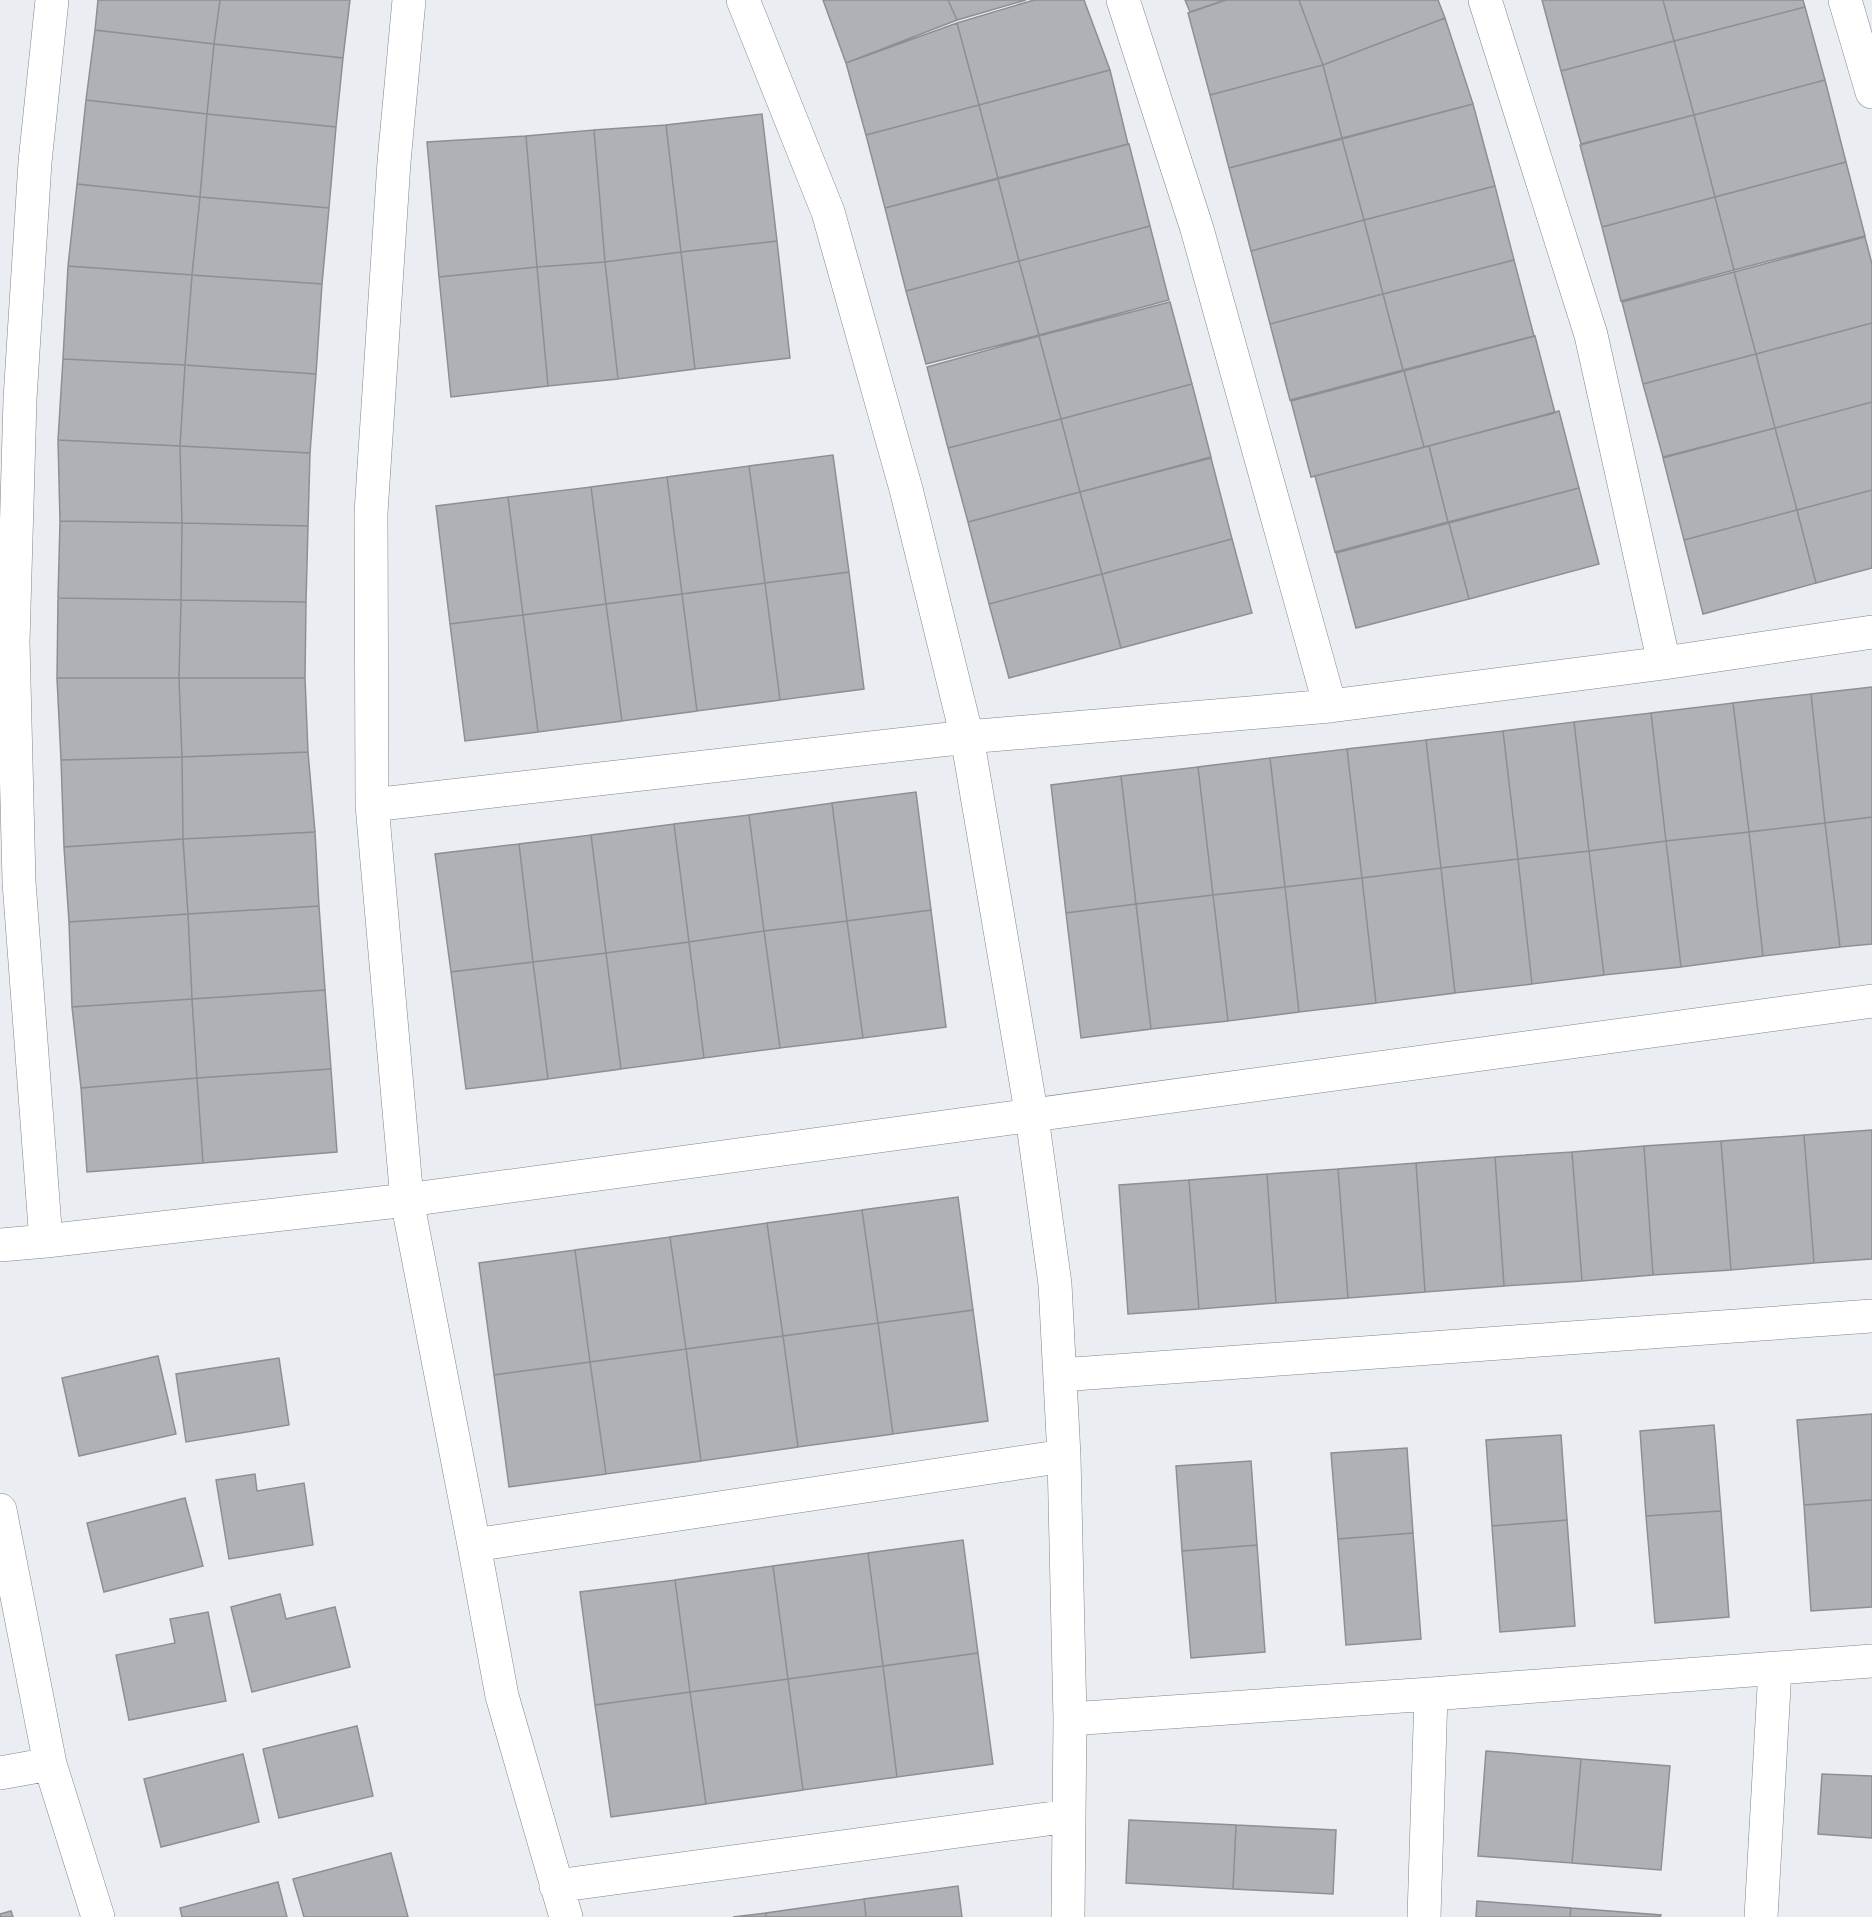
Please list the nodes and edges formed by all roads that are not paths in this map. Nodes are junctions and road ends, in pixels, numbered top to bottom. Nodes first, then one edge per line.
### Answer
1 (52, 0) edge
2 (409, 0) edge
3 (743, 0) edge
4 (1122, 0) edge
5 (1485, 0) edge
6 (1845, 0) edge
7 (1872, 92) edge
8 (1872, 632) edge
9 (1664, 663) junction
10 (1330, 706) junction
11 (967, 738) junction
12 (372, 806) junction
13 (1872, 1001) edge
14 (1032, 1117) junction
15 (407, 1200) junction
16 (46, 1241) junction
17 (0, 1245) edge
18 (1872, 1316) edge
19 (1060, 1375) junction
20 (1064, 1456) junction
21 (0, 1510) edge
22 (474, 1545) junction
23 (1872, 1661) edge
24 (1775, 1669) junction
25 (1431, 1694) junction
26 (1070, 1719) junction
27 (50, 1764) junction
28 (0, 1773) edge
29 (1069, 1816) junction
30 (556, 1886) junction
31 (99, 1917) edge
32 (566, 1917) edge
33 (1068, 1917) edge
34 (1424, 1917) edge
35 (1761, 1917) edge

1 - 16 street
2 - 12 street
3 - 11 street
4 - 10 street
5 - 9 street
6 - 7 street
8 - 9 street
9 - 10 street
10 - 11 street
11 - 12 street
11 - 14 street
12 - 15 street
13 - 14 street
14 - 15 street
14 - 19 street
15 - 16 street
15 - 22 street
16 - 17 street
18 - 19 street
19 - 20 street
20 - 22 street
20 - 26 street
21 - 27 street
22 - 30 street
23 - 24 street
24 - 25 street
24 - 35 street
25 - 26 street
25 - 34 street
26 - 29 street
27 - 28 street
27 - 31 street
29 - 30 street
29 - 33 street
30 - 32 street

